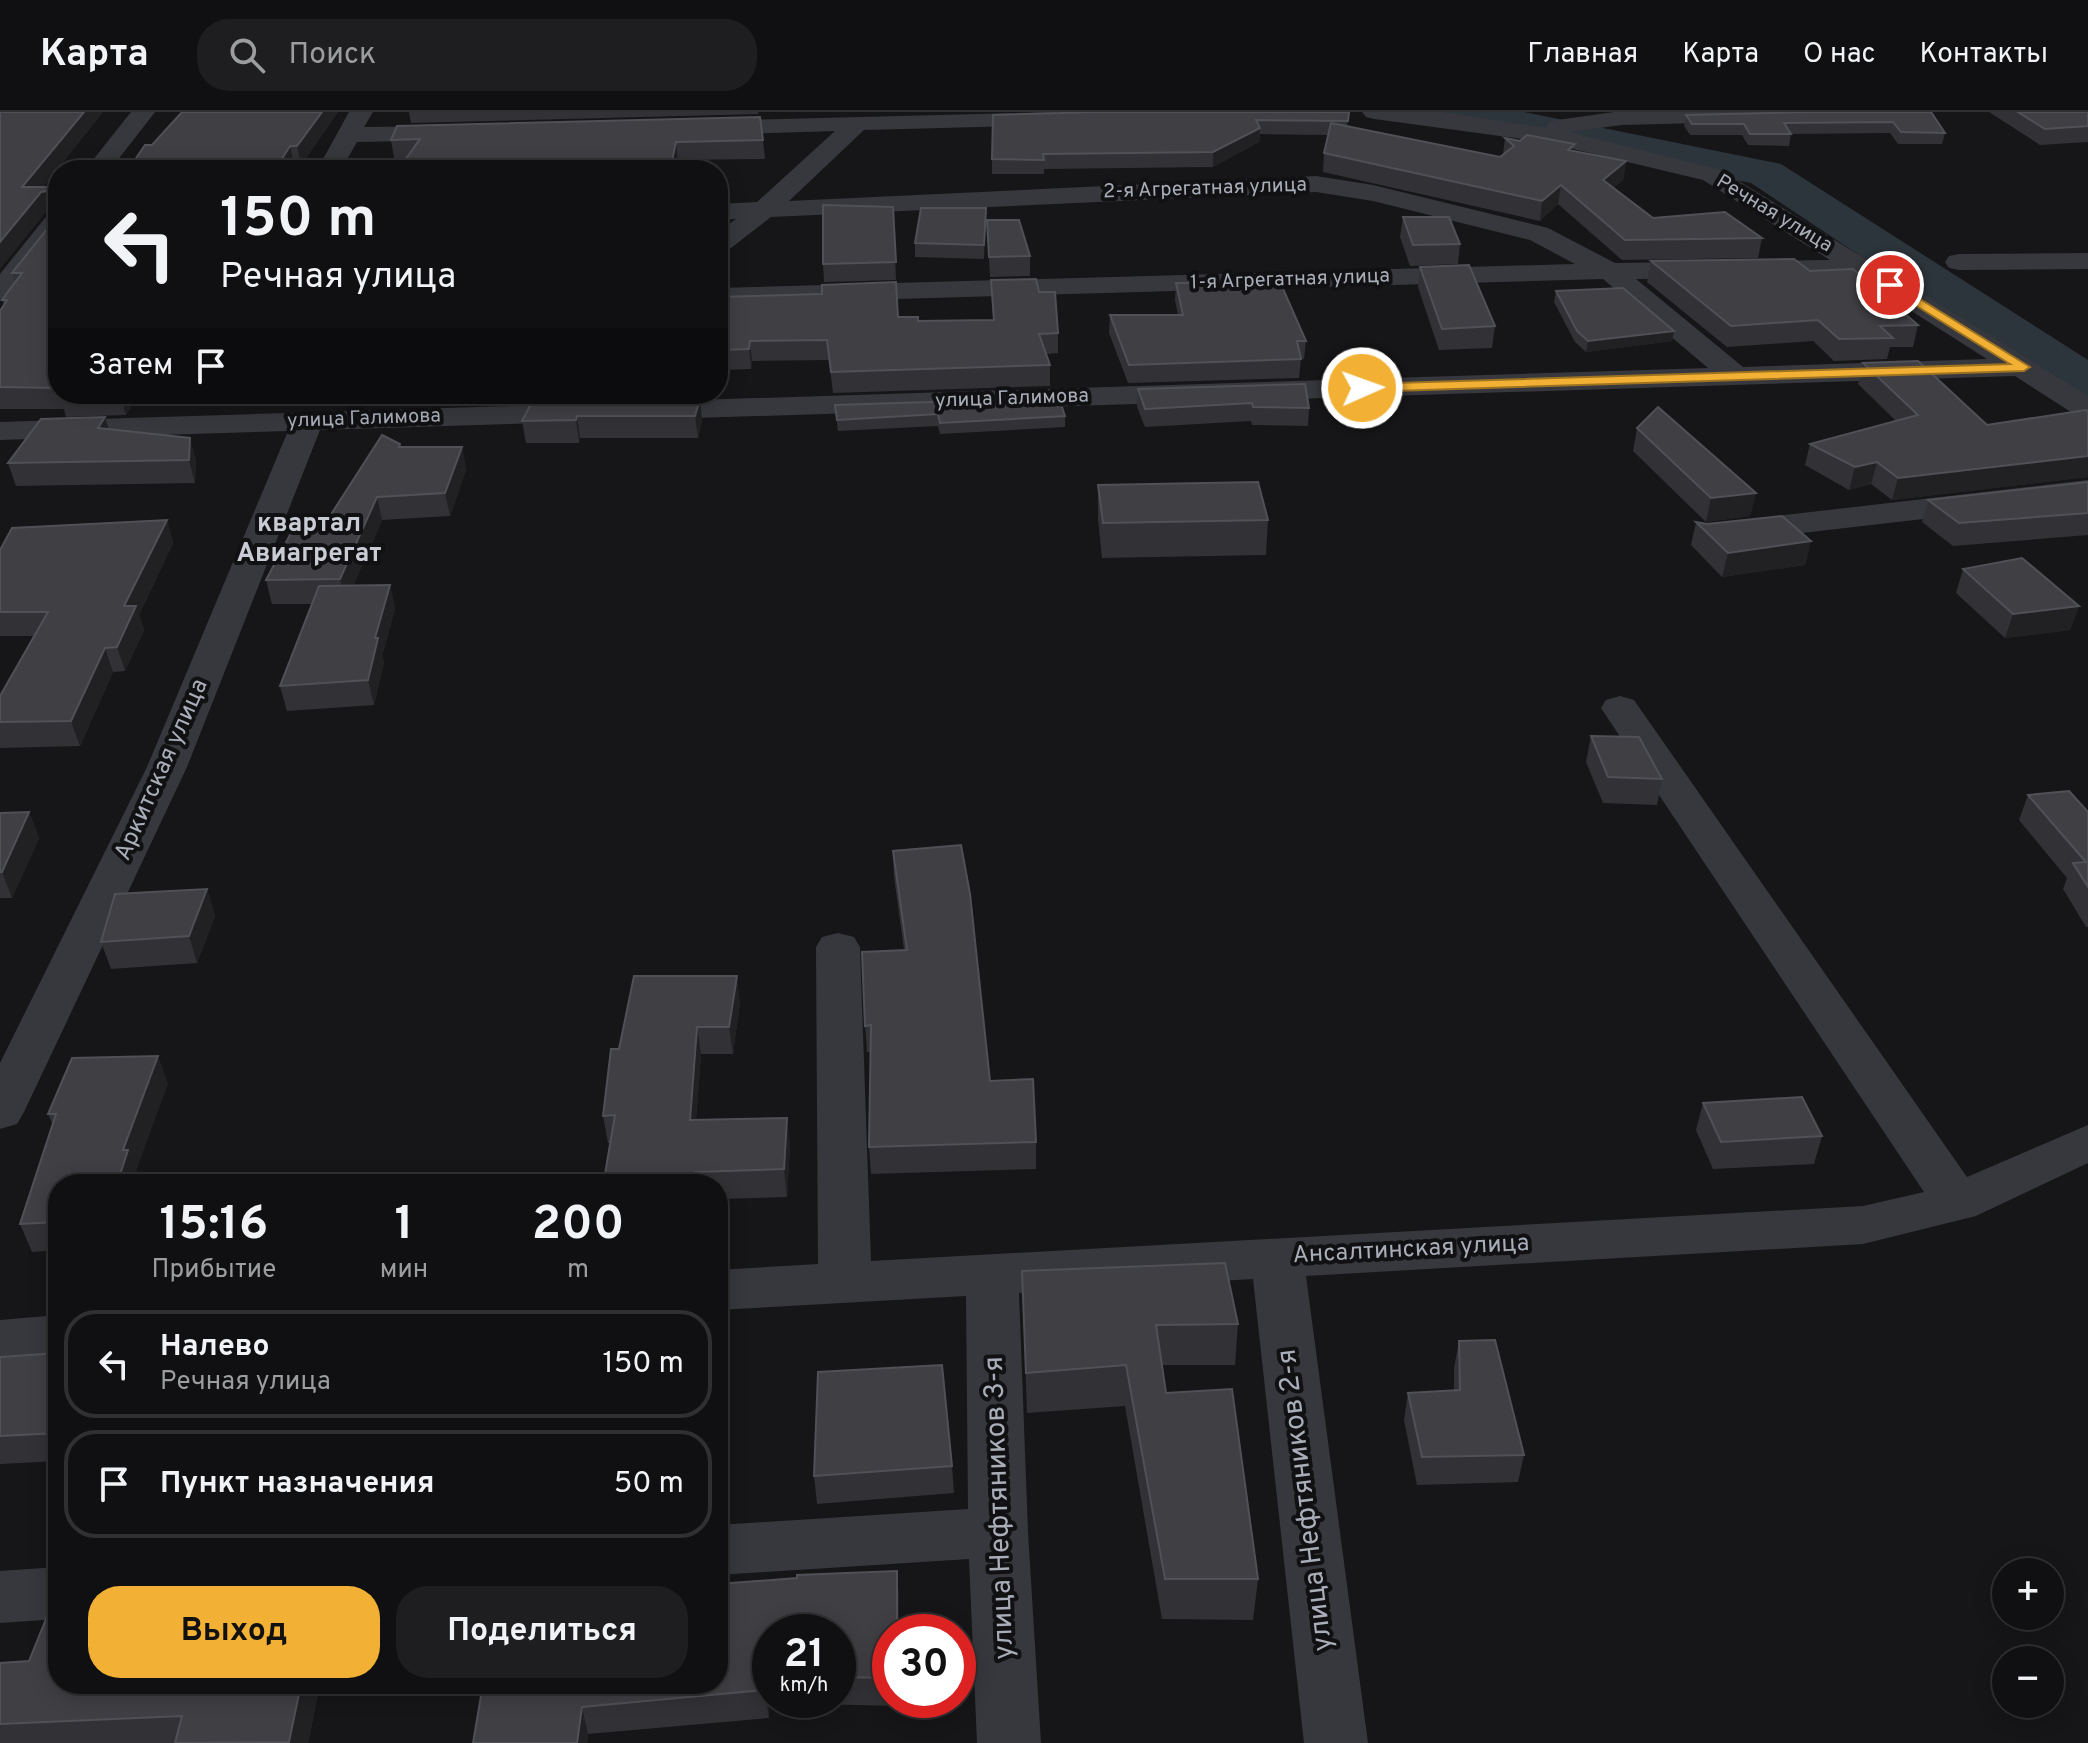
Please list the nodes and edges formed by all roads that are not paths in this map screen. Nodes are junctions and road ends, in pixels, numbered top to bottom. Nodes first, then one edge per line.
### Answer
1 (143, 112) edge
2 (361, 112) edge
3 (1374, 112) edge
4 (1865, 112) edge
5 (1073, 117) edge
6 (857, 124) junction
7 (683, 128) edge
8 (476, 132) edge
9 (1520, 132) junction
10 (349, 135) junction
11 (105, 160) edge
12 (335, 160) edge
13 (763, 211) junction
14 (728, 212) edge
15 (48, 232) edge
16 (728, 237) edge
17 (2088, 261) edge
18 (1959, 262) dead end
19 (1863, 268) junction
20 (1610, 271) junction
21 (0, 292) edge
22 (728, 296) edge
23 (2024, 367) junction
24 (1736, 376) junction
25 (188, 404) edge
26 (501, 404) edge
27 (2088, 409) edge
28 (488, 416) junction
29 (308, 421) junction
30 (177, 424) junction
31 (5, 437) edge
32 (2088, 490) edge
33 (1702, 535) edge
34 (1620, 708) dead end
35 (838, 947) dead end
36 (0, 1112) edge
37 (2088, 1142) edge
38 (1958, 1203) junction
39 (1277, 1258) junction
40 (992, 1273) junction
41 (845, 1281) junction
42 (728, 1289) edge
43 (48, 1337) edge
44 (0, 1341) edge
45 (998, 1532) junction
46 (728, 1549) edge
47 (48, 1594) edge
48 (0, 1597) edge
49 (1009, 1743) edge
50 (1336, 1743) edge

1 - 11 street
2 - 10 street
3 - 9 street, Речная улица
4 - 9 street
5 - 6 street
6 - 7 street
6 - 13 street
8 - 10 street
9 - 19 street, Речная улица
10 - 12 street
13 - 14 street, 2-я Агрегатная улица
13 - 16 street
13 - 20 street, 2-я Агрегатная улица
15 - 21 street
17 - 18 street
19 - 20 street, 1-я Агрегатная улица
19 - 23 street, Речная улица
20 - 22 street, 1-я Агрегатная улица
20 - 24 street, 2-я Агрегатная улица
23 - 24 street, улица Галимова
23 - 27 street, Речная улица
24 - 28 street, улица Галимова
25 - 30 street
26 - 28 street
28 - 29 street, улица Галимова
29 - 30 street, улица Галимова
29 - 36 street, Аркитская улица
30 - 31 street, улица Галимова
32 - 33 street
34 - 38 street
35 - 41 street
37 - 38 street, Ансалтинская улица
38 - 39 street, Ансалтинская улица
39 - 40 street, Ансалтинская улица
39 - 50 street, улица Нефтяников 2-я
40 - 41 street, Ансалтинская улица
40 - 45 street, улица Нефтяников 3-я
41 - 42 street, Ансалтинская улица
43 - 44 street
45 - 46 street
45 - 49 street, улица Нефтяников 3-я
47 - 48 street

